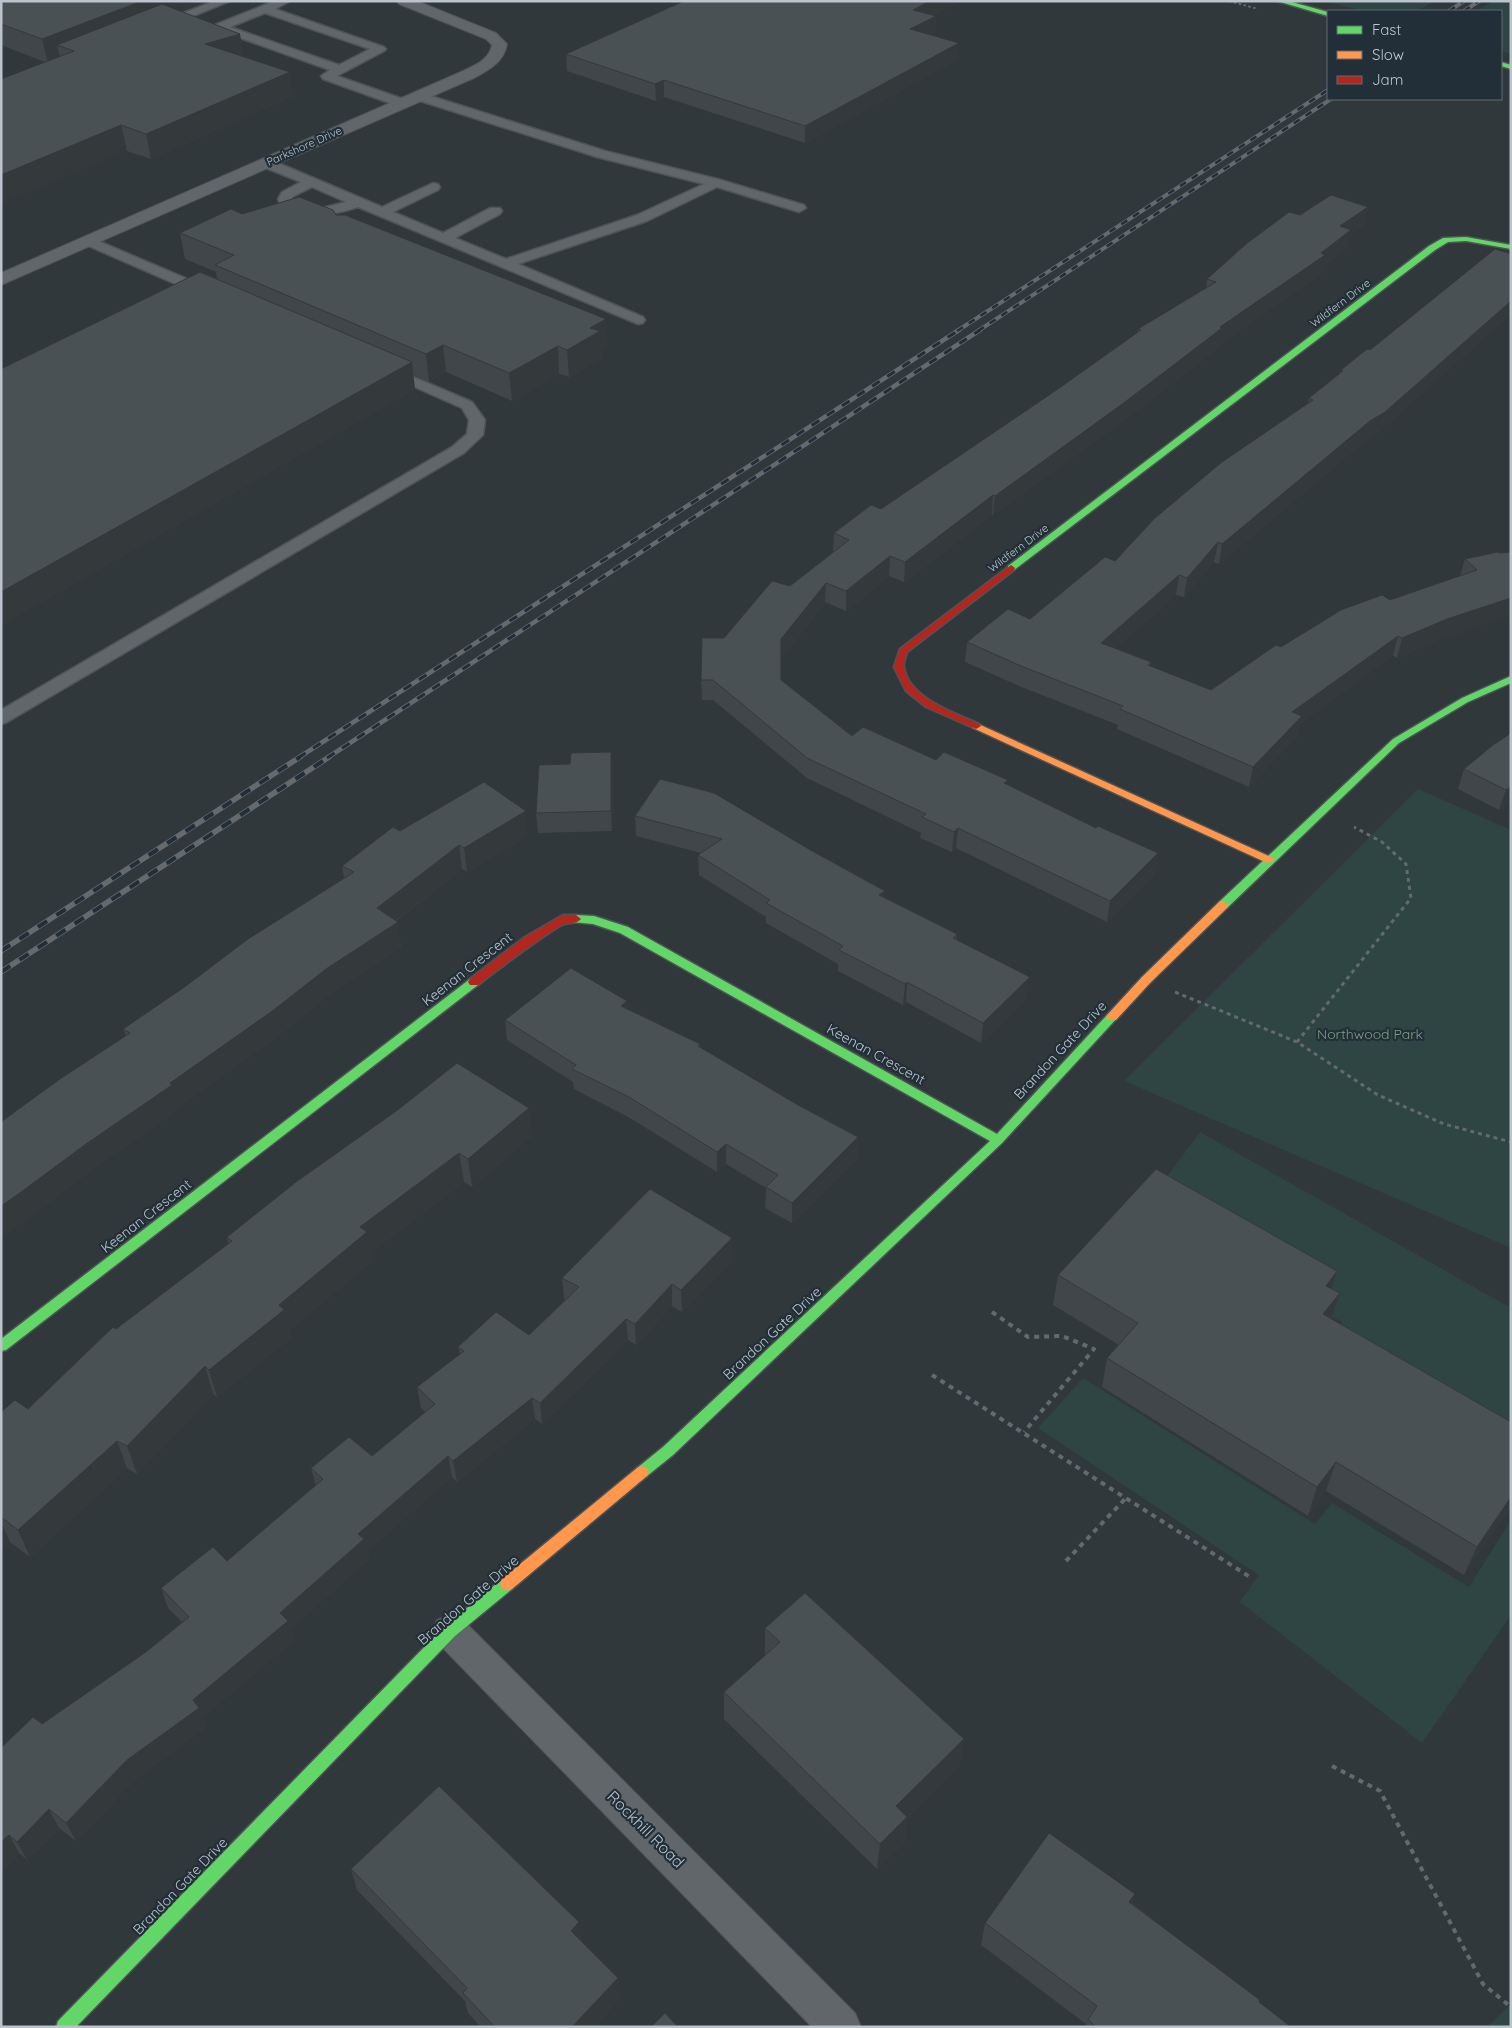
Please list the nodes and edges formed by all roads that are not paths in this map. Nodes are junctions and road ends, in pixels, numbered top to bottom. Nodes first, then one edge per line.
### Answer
1 (226, 1) edge
2 (285, 1) edge
3 (404, 1) edge
4 (1280, 1) edge
5 (265, 9) junction
6 (1327, 14) edge
7 (154, 29) edge
8 (342, 70) junction
9 (418, 96) junction
10 (402, 103) junction
11 (266, 163) junction
12 (311, 182) junction
13 (716, 183) junction
14 (433, 187) dead end
15 (358, 202) junction
16 (799, 208) dead end
17 (495, 211) dead end
18 (386, 213) junction
19 (371, 223) edge
20 (431, 232) junction
21 (444, 238) junction
22 (415, 240) dead end
23 (89, 241) junction
24 (1511, 247) edge
25 (470, 249) junction
26 (455, 257) edge
27 (506, 264) junction
28 (1, 280) edge
29 (226, 300) edge
30 (638, 320) dead end
31 (378, 366) edge
32 (1511, 679) edge
33 (1, 718) edge
34 (1269, 860) junction
35 (998, 1140) junction
36 (1, 1346) edge
37 (450, 1631) junction
38 (64, 2027) edge
39 (841, 2027) edge

1 - 7 lane
2 - 5 lane
3 - 9 street, Parkshore Drive
4 - 6 street
5 - 8 lane
5 - 8 lane
8 - 10 lane
9 - 10 street, Parkshore Drive
9 - 13 lane
10 - 11 street, Parkshore Drive
11 - 12 lane
11 - 23 street, Parkshore Drive
12 - 15 lane
12 - 15 lane
13 - 16 lane
13 - 27 lane
14 - 18 lane
15 - 18 lane
17 - 21 lane
18 - 19 lane
18 - 20 lane
20 - 21 lane
20 - 22 lane
21 - 25 lane
23 - 28 street, Parkshore Drive
23 - 29 lane
24 - 34 street, Wildfern Drive
25 - 26 lane
25 - 27 lane
27 - 30 lane
31 - 33 lane
32 - 34 street, Brandon Gate Drive
34 - 35 street, Brandon Gate Drive
35 - 36 street, Keenan Crescent
35 - 37 street, Brandon Gate Drive
37 - 38 street, Brandon Gate Drive
37 - 39 street, Rockhill Road

